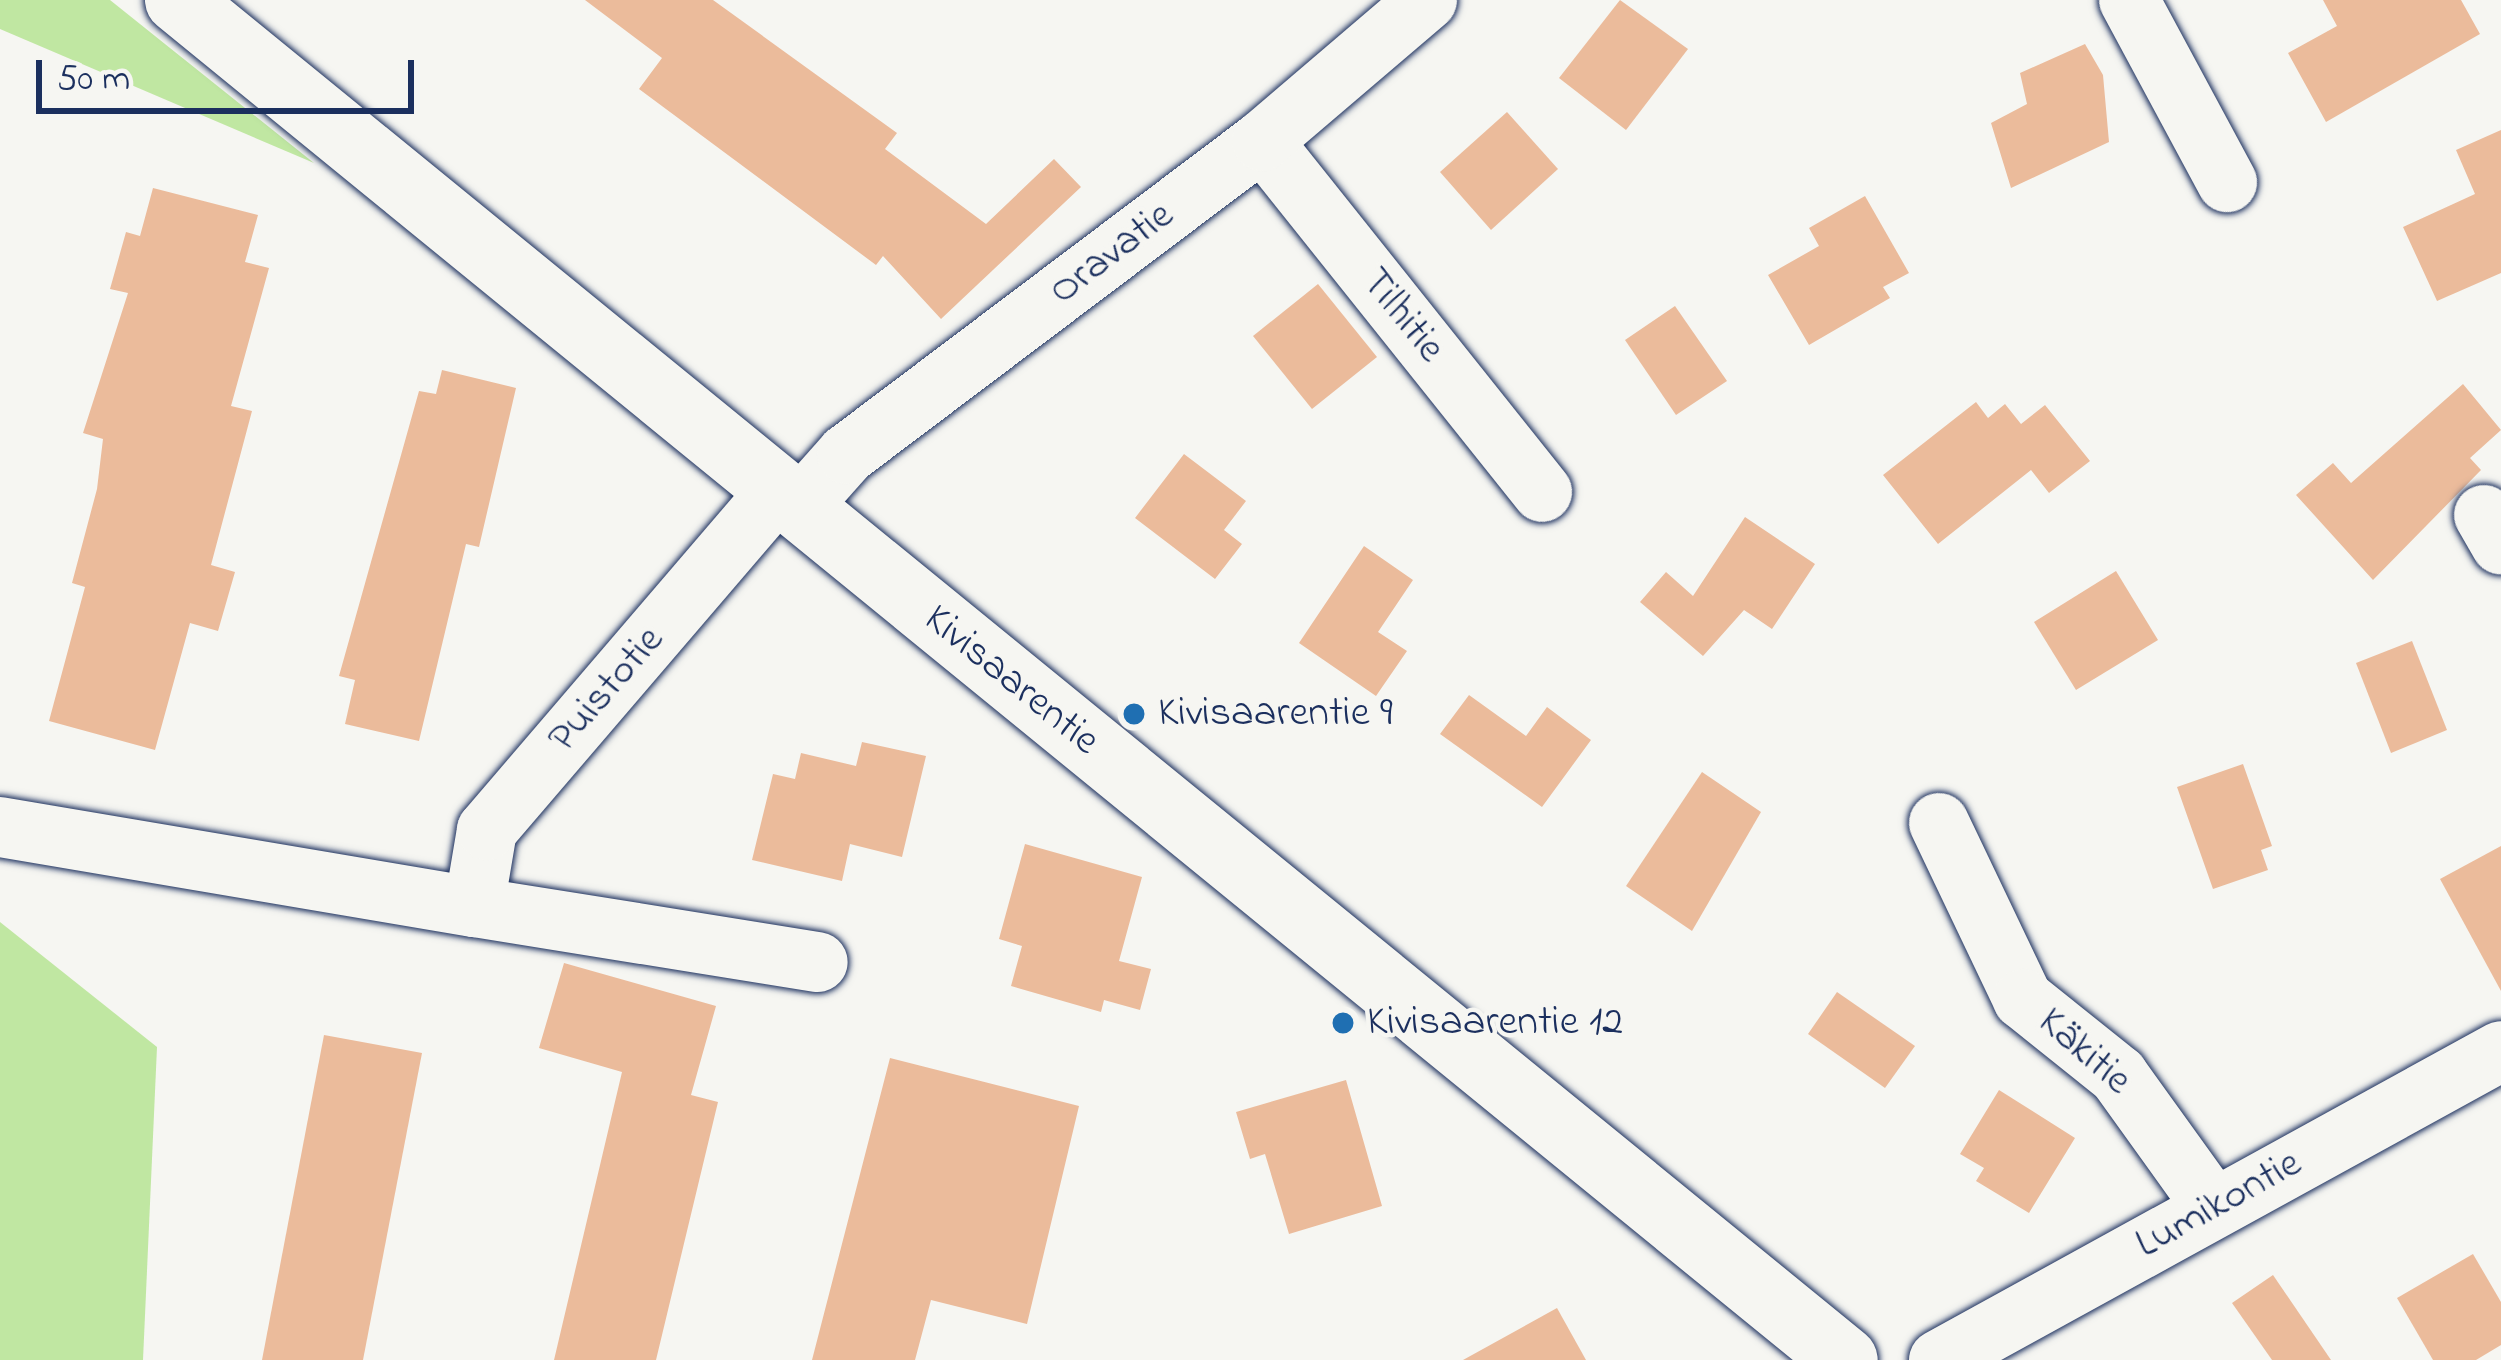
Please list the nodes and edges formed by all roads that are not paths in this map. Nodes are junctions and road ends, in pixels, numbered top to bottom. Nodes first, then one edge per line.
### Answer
1 (178, 0) edge
2 (1427, 0) edge
3 (2129, 0) edge
4 (1262, 141) junction
5 (2227, 182) dead end
6 (1542, 492) dead end
7 (789, 500) junction
8 (1939, 823) dead end
9 (0, 827) edge
10 (474, 907) junction
11 (818, 962) dead end
12 (2501, 1051) edge
13 (2213, 1207) junction
14 (1845, 1360) edge
15 (1939, 1360) edge

1 - 7 street, Kivisaarentie
2 - 4 street, Oravatie
3 - 5 street
4 - 6 street, Tilhitie
4 - 7 street, Oravatie
7 - 10 street, Puistotie
7 - 14 street, Kivisaarentie
8 - 13 street, Käkitie
9 - 10 street
10 - 11 street
12 - 13 street, Lumikontie
13 - 15 street, Lumikontie

